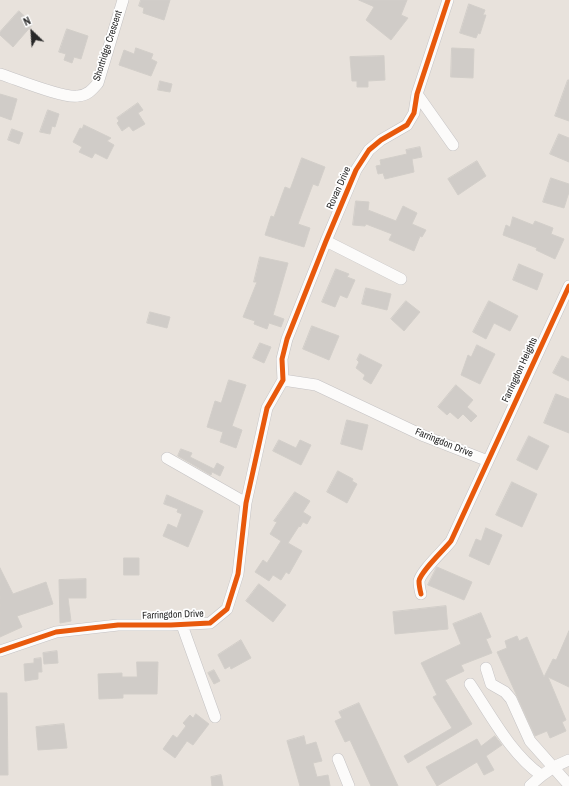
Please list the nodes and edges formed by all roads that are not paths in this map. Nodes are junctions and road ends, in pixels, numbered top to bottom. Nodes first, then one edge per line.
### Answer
1 (123, 0) edge
2 (448, 0) edge
3 (0, 74) edge
4 (417, 94) junction
5 (453, 145) dead end
6 (326, 241) junction
7 (401, 279) dead end
8 (569, 286) edge
9 (282, 380) junction
10 (167, 458) dead end
11 (488, 461) junction
12 (246, 503) junction
13 (421, 594) dead end
14 (182, 625) junction
15 (0, 651) edge
16 (486, 668) dead end
17 (470, 684) dead end
18 (215, 717) dead end
19 (338, 759) dead end
20 (569, 760) edge
21 (552, 767) junction
22 (541, 775) junction
23 (569, 785) edge
24 (349, 786) edge
25 (530, 786) edge

1 - 3 street, Shortridge Crescent
2 - 4 street, Rovan Drive
4 - 5 street
4 - 6 street, Rovan Drive
6 - 7 street
6 - 9 street, Rovan Drive
8 - 11 street, Farringdon Heights
9 - 11 street, Farringdon Drive
9 - 12 street, Farringdon Drive
10 - 12 street
11 - 13 street, Farringdon Heights
12 - 14 street, Farringdon Drive
14 - 15 street, Farringdon Drive
14 - 18 street
16 - 21 street
17 - 22 street
19 - 24 street
20 - 21 street
21 - 22 street
21 - 23 street
22 - 25 street

